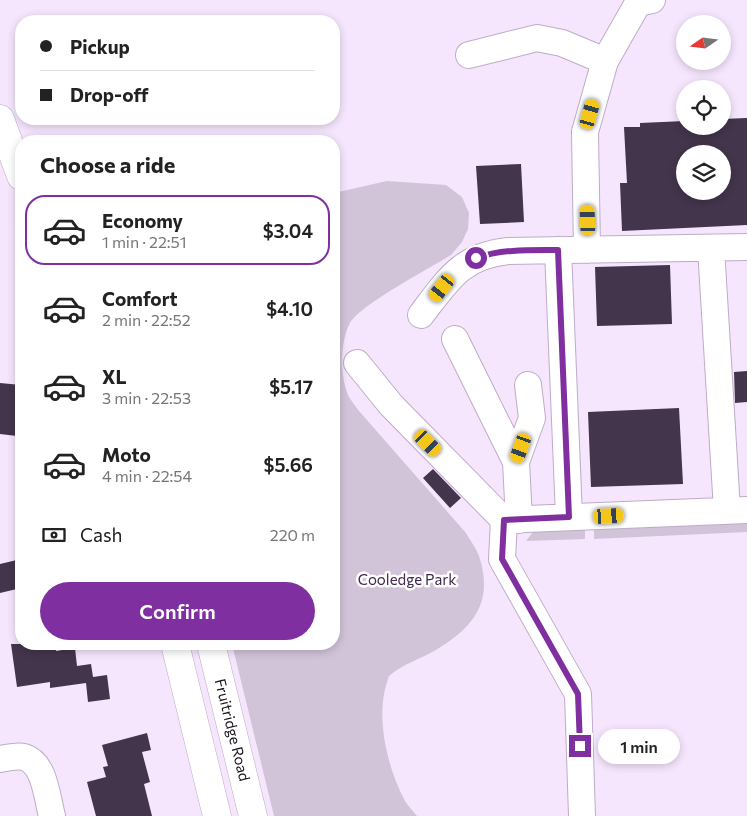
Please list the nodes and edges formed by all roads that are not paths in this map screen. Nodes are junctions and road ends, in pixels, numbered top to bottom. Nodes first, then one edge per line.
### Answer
1 (652, 0) edge
2 (469, 55) dead end
3 (605, 61) junction
4 (0, 119) edge
5 (15, 160) edge
6 (747, 247) edge
7 (710, 248) junction
8 (558, 250) junction
9 (587, 250) junction
10 (421, 315) dead end
11 (455, 338) dead end
12 (357, 363) dead end
13 (528, 385) dead end
14 (516, 462) junction
15 (737, 510) edge
16 (569, 517) junction
17 (511, 520) junction
18 (176, 650) edge
19 (212, 650) edge
20 (0, 759) edge
21 (52, 816) edge
22 (217, 816) edge
23 (253, 816) edge
24 (582, 816) edge

1 - 3 street
2 - 3 street
3 - 9 street
4 - 5 main road
6 - 7 street
7 - 9 street
7 - 15 street
8 - 9 street
8 - 10 street
8 - 16 street
11 - 14 street
12 - 17 street
13 - 14 street
14 - 17 street
15 - 16 street
16 - 17 street
17 - 24 street
18 - 22 main road
19 - 23 main road, Fruitridge Road
20 - 21 street

